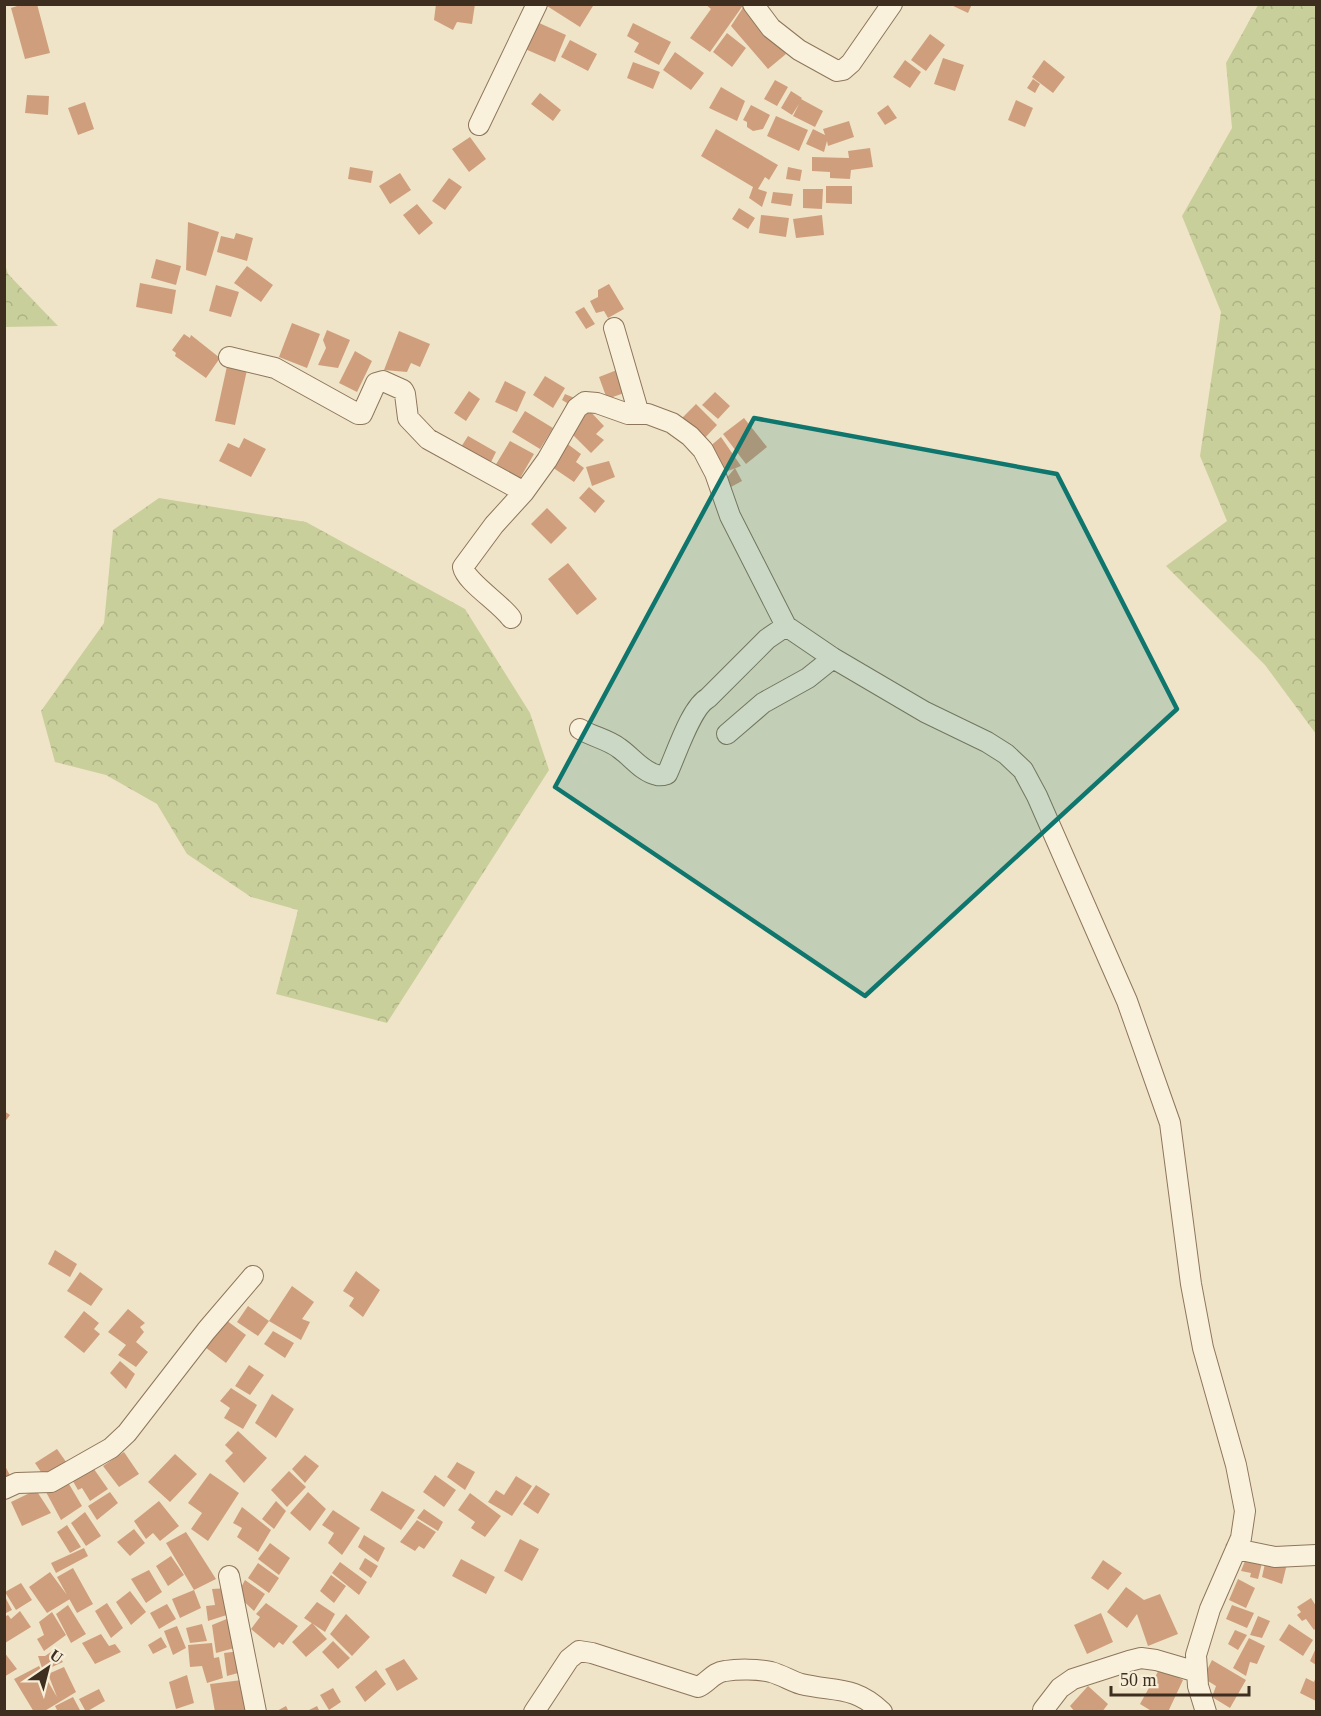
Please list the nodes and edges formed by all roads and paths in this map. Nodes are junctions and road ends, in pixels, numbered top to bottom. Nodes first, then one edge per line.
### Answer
1 (537, 4) edge
2 (753, 4) edge
3 (892, 4) edge
4 (479, 125) dead end
5 (614, 328) dead end
6 (229, 357) dead end
7 (639, 414) junction
8 (524, 492) junction
9 (511, 618) dead end
10 (786, 626) junction
11 (833, 658) junction
12 (580, 729) dead end
13 (728, 734) dead end
14 (253, 1276) dead end
15 (4, 1489) edge
16 (1236, 1549) junction
17 (1317, 1555) edge
18 (229, 1576) dead end
19 (1197, 1672) junction
20 (1043, 1710) edge
21 (256, 1712) edge
22 (534, 1712) edge
23 (882, 1712) edge
24 (1206, 1712) edge

1 - 4 street
2 - 3 street
5 - 7 street
6 - 8 street
7 - 8 street
7 - 10 street
8 - 9 street
10 - 11 street
10 - 12 street
11 - 13 street
11 - 16 street
14 - 15 street
16 - 17 street
16 - 19 street
18 - 21 street
19 - 20 street
19 - 24 street
22 - 23 street

